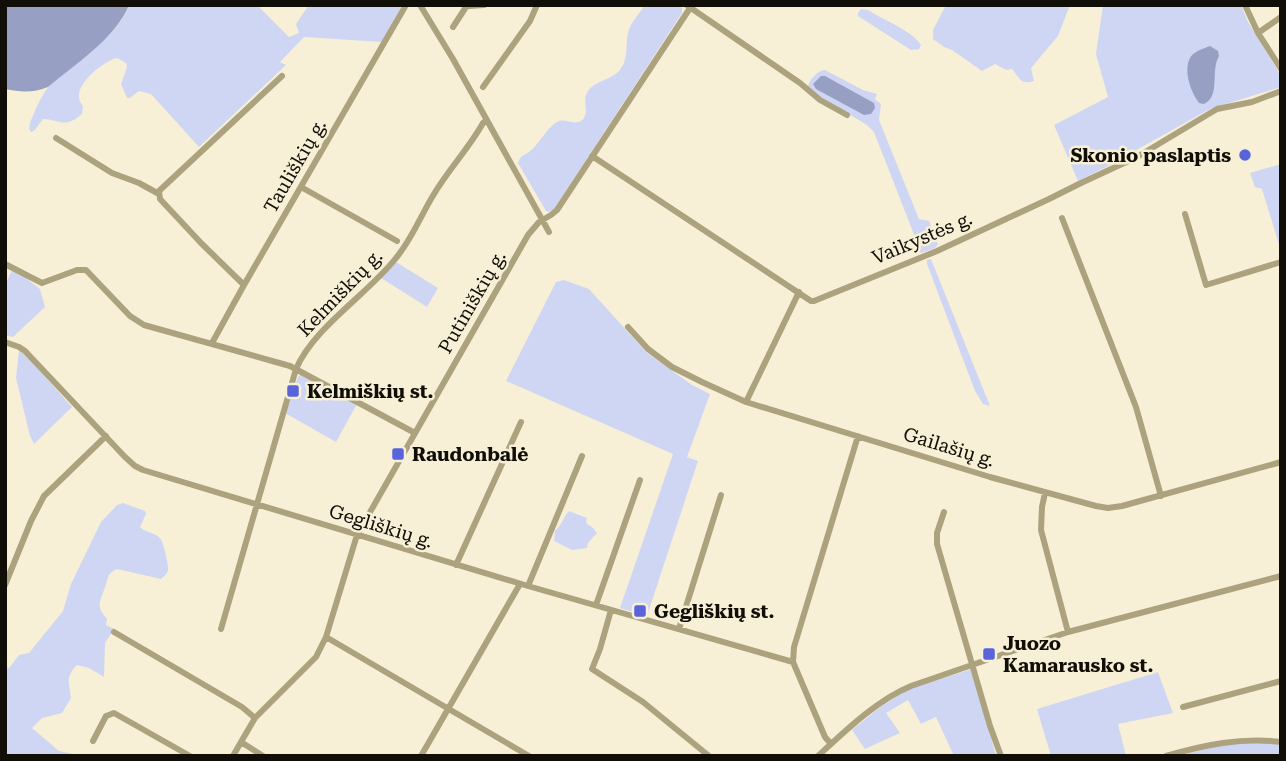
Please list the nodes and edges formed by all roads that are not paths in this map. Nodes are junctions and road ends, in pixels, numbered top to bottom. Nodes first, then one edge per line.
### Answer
1 (406, 5) edge
2 (420, 5) edge
3 (484, 5) edge
4 (537, 5) edge
5 (1245, 5) edge
6 (690, 6) edge
7 (1281, 17) edge
8 (453, 27) dead end
9 (1258, 33) junction
10 (1281, 69) edge
11 (282, 76) dead end
12 (483, 87) dead end
13 (1281, 91) edge
14 (847, 115) dead end
15 (487, 120) junction
16 (56, 138) dead end
17 (592, 156) junction
18 (301, 187) junction
19 (159, 194) junction
20 (1185, 214) dead end
21 (1062, 218) dead end
22 (542, 220) junction
23 (549, 232) dead end
24 (397, 242) dead end
25 (1281, 262) edge
26 (5, 264) edge
27 (244, 285) junction
28 (799, 292) junction
29 (628, 327) dead end
30 (5, 342) edge
31 (212, 343) junction
32 (296, 369) junction
33 (746, 402) junction
34 (521, 422) dead end
35 (415, 433) junction
36 (106, 436) junction
37 (858, 436) junction
38 (582, 456) dead end
39 (1281, 462) edge
40 (640, 480) dead end
41 (1045, 493) junction
42 (721, 495) dead end
43 (1161, 496) junction
44 (257, 505) junction
45 (944, 512) dead end
46 (357, 535) junction
47 (456, 565) junction
48 (1281, 576) edge
49 (520, 584) junction
50 (5, 585) edge
51 (528, 586) junction
52 (596, 605) junction
53 (611, 610) junction
54 (222, 629) dead end
55 (679, 629) junction
56 (114, 632) dead end
57 (1068, 632) junction
58 (326, 637) junction
59 (793, 662) junction
60 (973, 663) junction
61 (1281, 681) edge
62 (1183, 707) dead end
63 (449, 710) junction
64 (255, 718) junction
65 (93, 741) dead end
66 (241, 742) junction
67 (1281, 742) edge
68 (831, 744) junction
69 (190, 756) edge
70 (233, 756) edge
71 (263, 756) edge
72 (421, 756) edge
73 (529, 756) edge
74 (709, 756) edge
75 (818, 756) edge
76 (1001, 756) edge
77 (1166, 756) edge

1 - 18 street, Tauliškių g.
2 - 15 street
3 - 8 street
4 - 12 street
5 - 9 street
6 - 14 street
6 - 17 street, Putiniškių g.
7 - 9 street
9 - 10 street
11 - 19 street
13 - 28 street, Vaikystės g.
15 - 22 street
15 - 32 street, Kelmiškių g.
16 - 19 street
17 - 22 street, Putiniškių g.
17 - 28 street, Vaikystės g.
18 - 24 street
18 - 27 street, Tauliškių g.
19 - 27 street
20 - 25 street
21 - 43 street
22 - 23 street
22 - 35 street, Putiniškių g.
26 - 31 street
27 - 31 street, Tauliškių g.
28 - 33 street
29 - 33 street, Gailašių g.
30 - 36 street, Gegliškių g.
31 - 32 street
32 - 35 street
32 - 44 street, Kelmiškių g.
33 - 37 street, Gailašių g.
34 - 47 street
35 - 46 street, Putiniškių g.
36 - 44 street, Gegliškių g.
36 - 50 street
37 - 41 street, Gailašių g.
37 - 59 street
38 - 51 street
39 - 43 street, Gailašių g.
40 - 52 street
41 - 43 street, Gailašių g.
41 - 57 street
42 - 55 street
44 - 46 street, Gegliškių g.
44 - 54 street, Kelmiškių g.
45 - 60 street
46 - 47 street, Gegliškių g.
46 - 58 street, Putiniškių g.
47 - 49 street, Gegliškių g.
48 - 57 street
49 - 51 street, Gegliškių g.
49 - 63 street
51 - 52 street, Gegliškių g.
52 - 53 street, Gegliškių g.
53 - 55 street, Gegliškių g.
53 - 74 street
55 - 59 street, Gegliškių g.
56 - 64 street
57 - 60 street
58 - 63 street
58 - 64 street, Putiniškių g.
59 - 68 street
60 - 68 street
60 - 76 street
61 - 62 street
63 - 72 street
63 - 73 street
64 - 66 street, Putiniškių g.
65 - 69 street
66 - 70 street, Putiniškių g.
66 - 71 street
67 - 77 street
68 - 75 street

